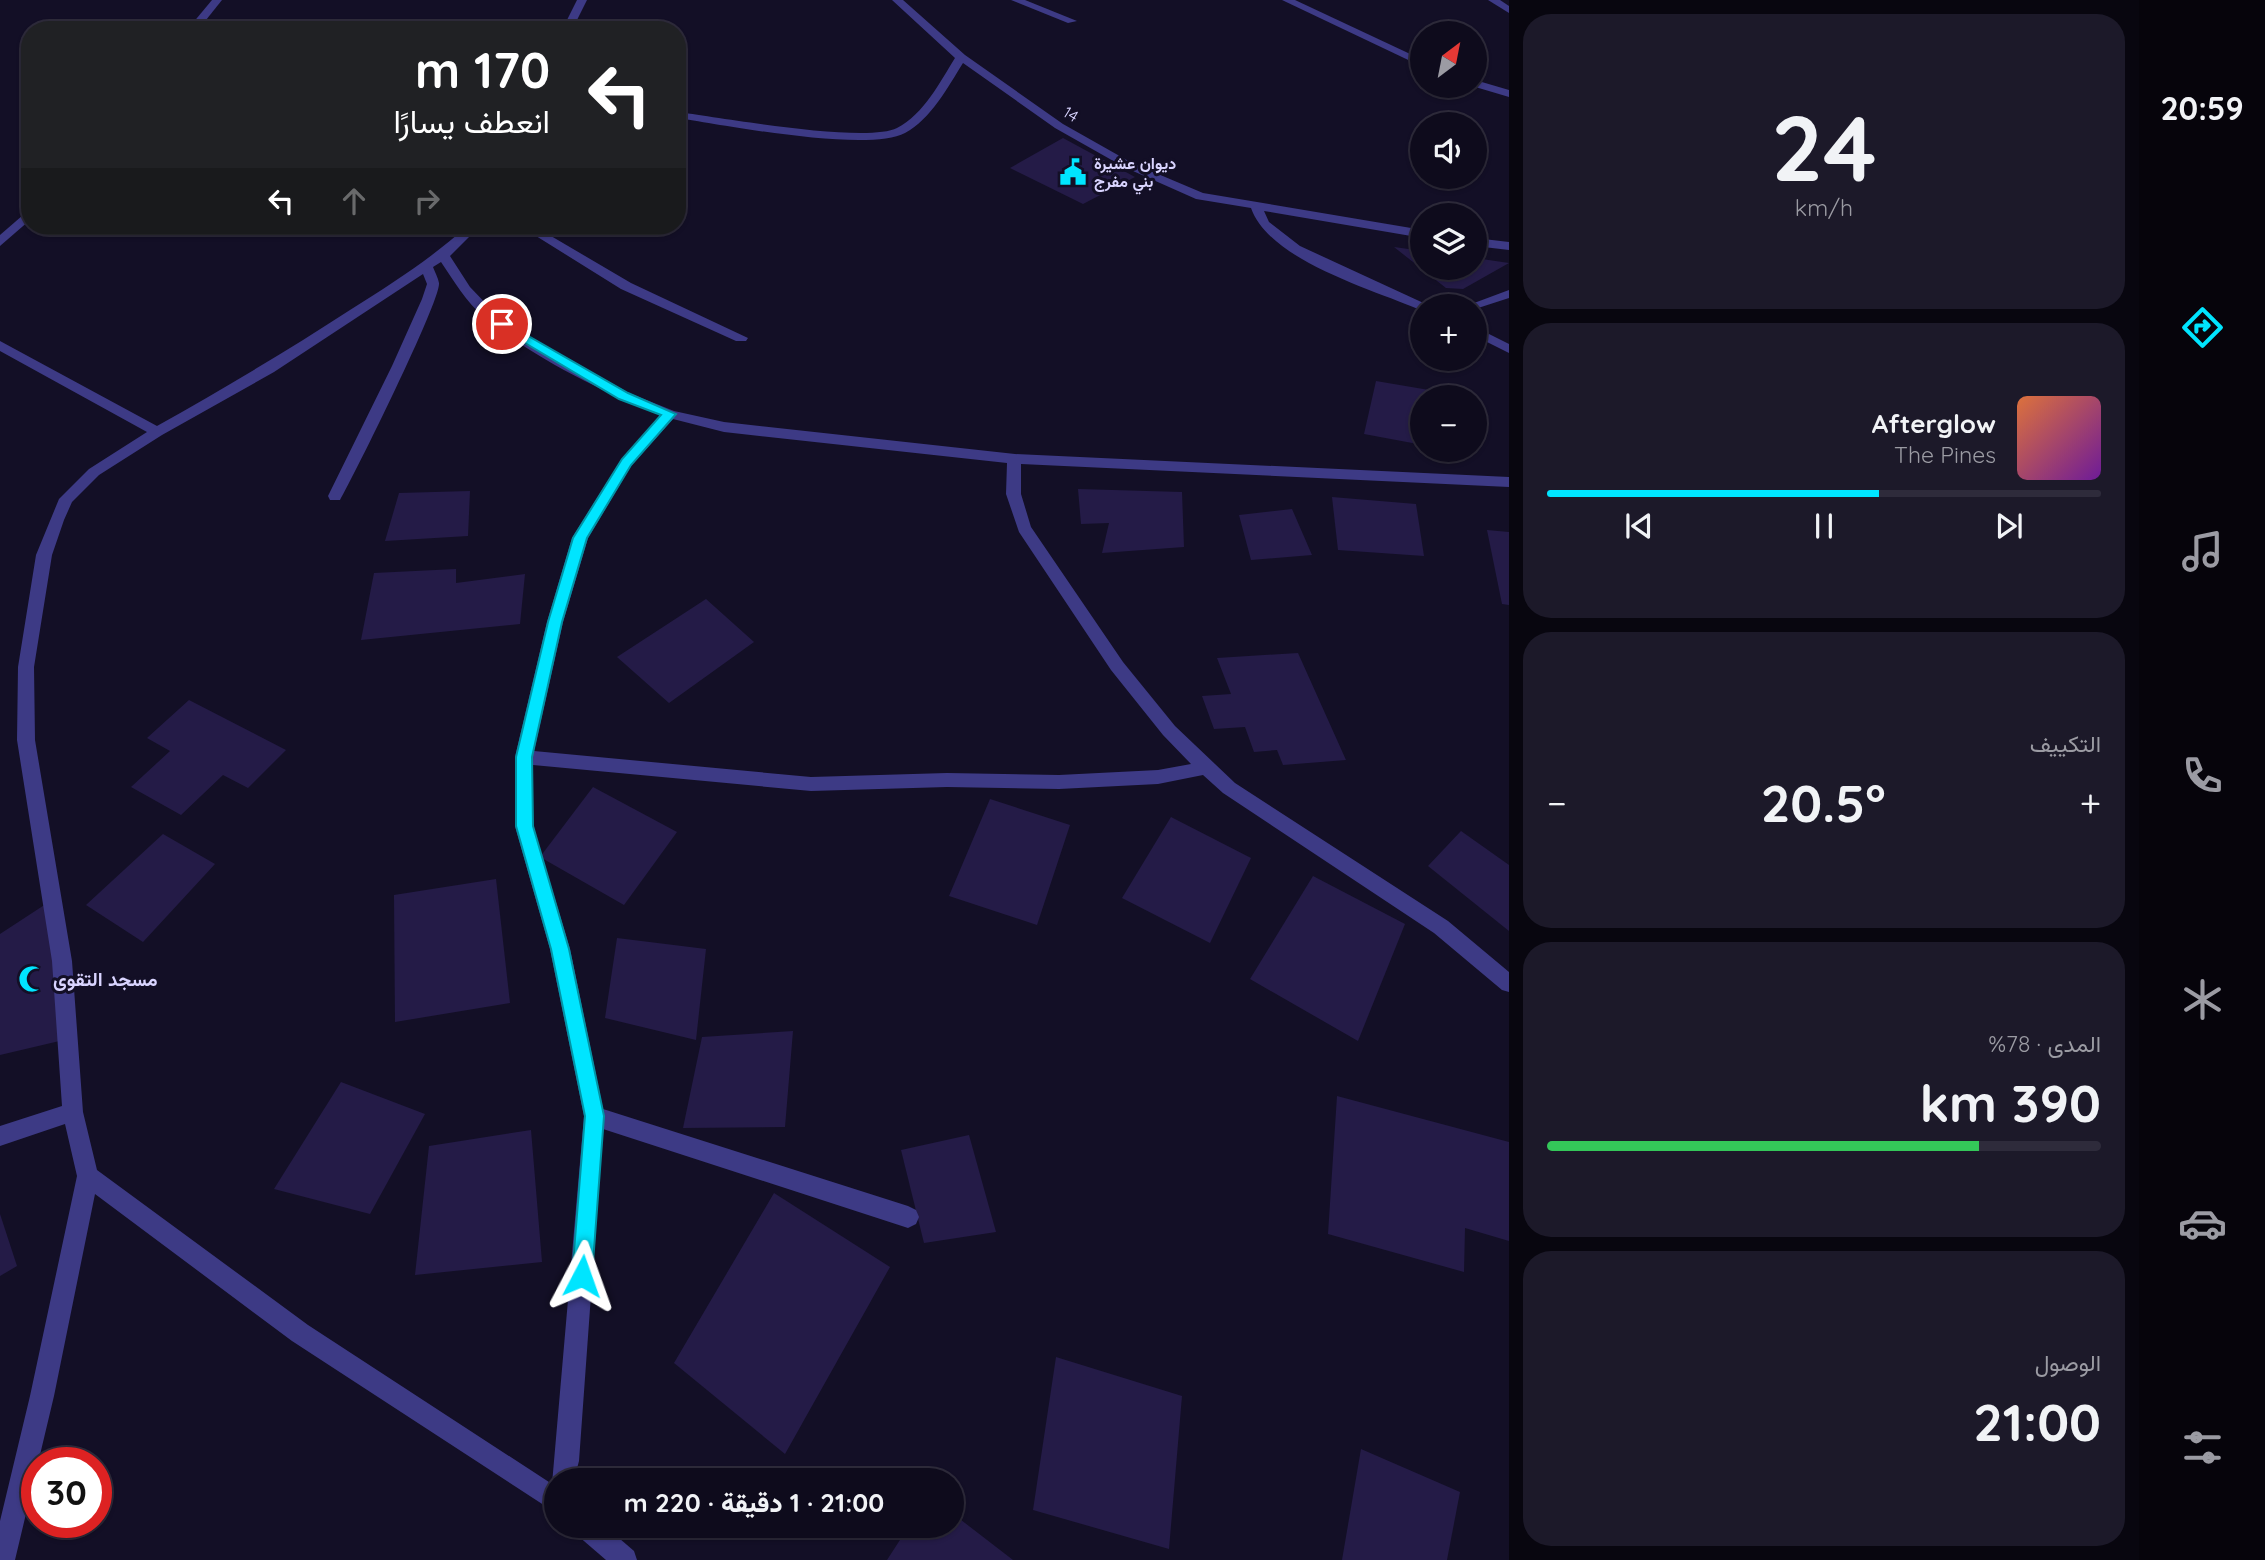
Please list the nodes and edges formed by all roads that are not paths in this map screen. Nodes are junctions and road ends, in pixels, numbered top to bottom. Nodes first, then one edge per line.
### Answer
1 (217, 0) edge
2 (582, 0) edge
3 (897, 0) edge
4 (1016, 0) edge
5 (1287, 0) edge
6 (1493, 0) edge
7 (1509, 10) edge
8 (200, 21) edge
9 (572, 21) edge
10 (1072, 21) dead end
11 (961, 57) junction
12 (1410, 58) edge
13 (1509, 79) edge
14 (1504, 92) edge
15 (686, 115) edge
16 (1256, 206) junction
17 (21, 222) edge
18 (1410, 232) edge
19 (464, 235) edge
20 (541, 235) edge
21 (0, 242) edge
22 (1487, 243) edge
23 (1509, 246) edge
24 (443, 254) junction
25 (426, 266) junction
26 (1509, 294) edge
27 (1410, 300) edge
28 (1487, 301) edge
29 (1487, 337) edge
30 (741, 338) dead end
31 (0, 345) edge
32 (1509, 349) edge
33 (670, 414) junction
34 (157, 432) junction
35 (1015, 458) junction
36 (1509, 482) edge
37 (335, 496) dead end
38 (524, 757) junction
39 (1205, 768) junction
40 (1509, 984) edge
41 (73, 1112) junction
42 (594, 1116) junction
43 (0, 1136) edge
44 (88, 1176) junction
45 (908, 1217) dead end
46 (565, 1468) edge
47 (544, 1493) edge
48 (600, 1538) edge
49 (3, 1560) edge
50 (625, 1560) edge

1 - 8 street
2 - 9 street
3 - 11 street, 14
4 - 10 street
5 - 12 street
6 - 7 street
11 - 15 street
11 - 16 street, 14
13 - 14 street
16 - 18 street, 14
16 - 27 street
17 - 21 street
19 - 24 street
20 - 30 street
22 - 23 street
24 - 25 street
24 - 33 street
25 - 34 street
25 - 37 street
26 - 28 street
29 - 32 street
31 - 34 street
33 - 35 street
33 - 38 street
34 - 41 street
35 - 36 street
35 - 39 street
38 - 39 street
38 - 42 street
39 - 40 street
41 - 43 street
41 - 44 street
42 - 45 street
42 - 46 street
44 - 47 street
44 - 49 street
48 - 50 street

